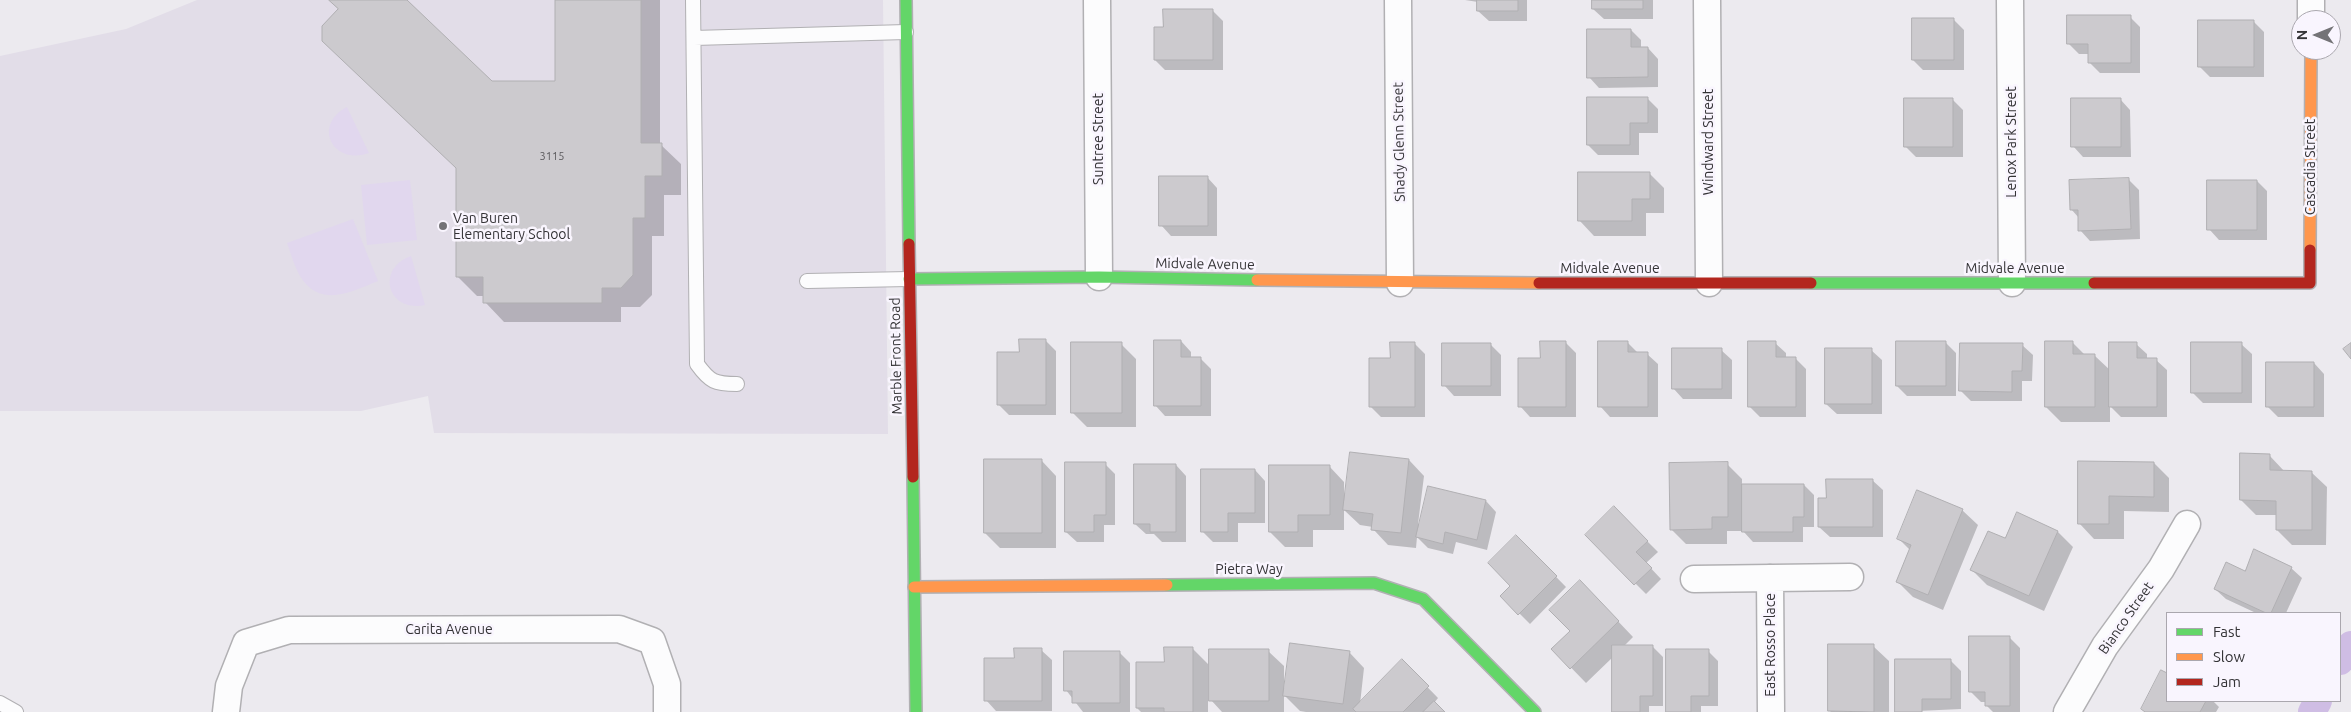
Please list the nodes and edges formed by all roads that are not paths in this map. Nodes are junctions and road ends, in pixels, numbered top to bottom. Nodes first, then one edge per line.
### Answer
1 (693, 0) edge
2 (906, 0) edge
3 (1097, 0) edge
4 (1398, 0) edge
5 (1707, 0) edge
6 (2010, 0) edge
7 (906, 32) junction
8 (694, 38) junction
9 (2311, 60) edge
10 (1099, 277) junction
11 (909, 279) junction
12 (807, 281) dead end
13 (1400, 284) junction
14 (1709, 284) junction
15 (2012, 284) junction
16 (2310, 284) joint
17 (737, 384) dead end
18 (2187, 524) dead end
19 (1850, 577) dead end
20 (1770, 578) junction
21 (1694, 579) dead end
22 (914, 587) junction
23 (0, 702) edge
24 (16, 712) edge
25 (226, 712) edge
26 (668, 712) edge
27 (916, 712) edge
28 (1535, 712) edge
29 (1771, 712) edge
30 (2067, 712) edge

1 - 8 lane
2 - 7 street, Marble Front Road
3 - 10 street, Suntree Street
4 - 13 street, Shady Glenn Street
5 - 14 street, Windward Street
6 - 15 street, Lenox Park Street
7 - 8 lane
7 - 11 street, Marble Front Road
8 - 17 lane
9 - 16 street, Cascadia Street
10 - 11 street, Midvale Avenue
10 - 13 street, Midvale Avenue
11 - 12 lane
11 - 22 street, Marble Front Road
13 - 14 street, Midvale Avenue
14 - 15 street, Midvale Avenue
15 - 16 street, Midvale Avenue
18 - 30 street, Bianco Street
19 - 20 street, East Rosso Place
20 - 21 street, East Rosso Place
20 - 29 street, East Rosso Place
22 - 27 street, Marble Front Road
22 - 28 street, Pietra Way
23 - 24 lane
25 - 26 street, Carita Avenue

